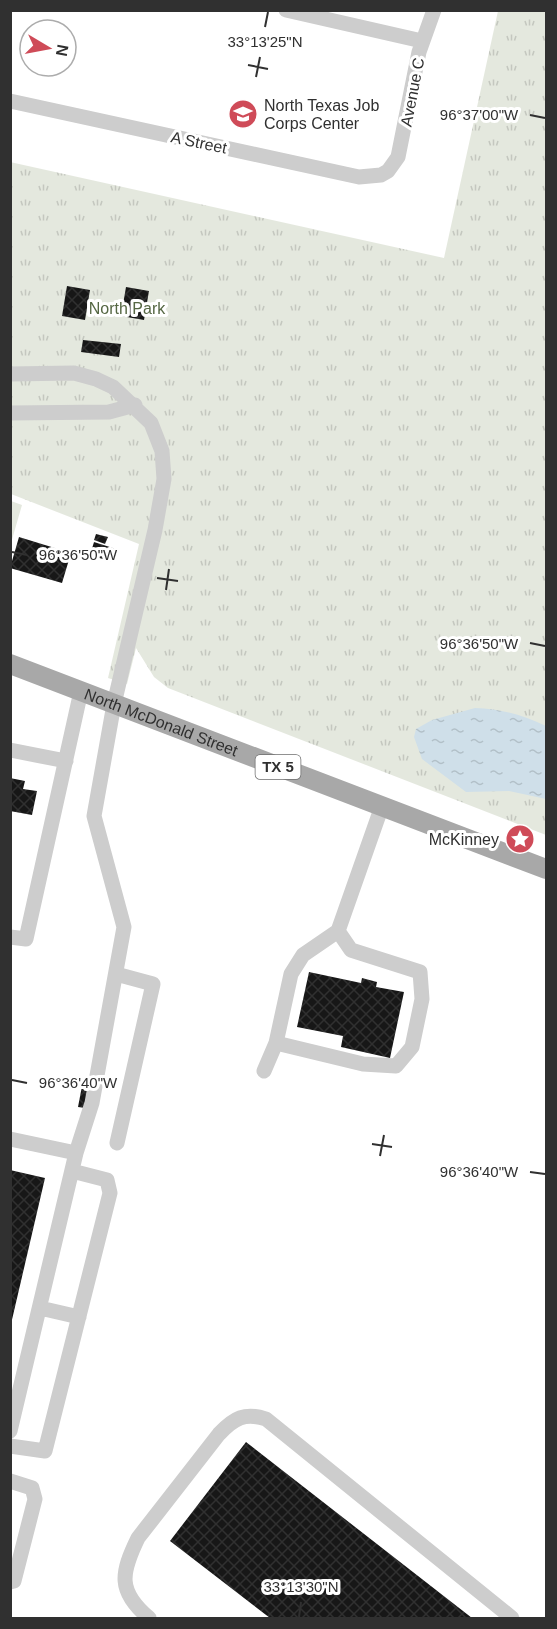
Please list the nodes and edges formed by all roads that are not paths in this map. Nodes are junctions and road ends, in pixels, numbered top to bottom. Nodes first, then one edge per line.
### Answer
1 (286, 10) edge
2 (434, 10) edge
3 (422, 41) junction
4 (10, 100) edge
5 (388, 171) joint
6 (10, 374) edge
7 (135, 405) junction
8 (10, 413) edge
9 (10, 664) edge
10 (81, 691) junction
11 (114, 704) junction
12 (10, 750) edge
13 (66, 761) junction
14 (382, 806) junction
15 (546, 869) edge
16 (338, 931) junction
17 (10, 937) edge
18 (116, 974) junction
19 (276, 1043) junction
20 (264, 1071) dead end
21 (10, 1138) edge
22 (117, 1143) dead end
23 (76, 1153) junction
24 (72, 1171) junction
25 (40, 1308) junction
26 (79, 1317) junction
27 (10, 1431) edge
28 (10, 1446) edge
29 (10, 1481) edge
30 (10, 1582) edge
31 (149, 1618) edge
32 (512, 1618) edge

1 - 3 street
2 - 3 street, Avenue C
3 - 5 street, Avenue C
4 - 5 street, A Street
6 - 7 street
7 - 8 street
7 - 11 street
9 - 10 main road, North McDonald Street / TX 5
10 - 11 main road, North McDonald Street / TX 5
10 - 13 street
11 - 14 main road, North McDonald Street / TX 5
11 - 18 street
12 - 13 street
13 - 17 street
14 - 15 main road, North McDonald Street / TX 5
14 - 16 street
16 - 19 street
16 - 19 street
18 - 22 street
18 - 23 street
19 - 20 street
21 - 23 street
23 - 24 street
24 - 25 street
24 - 26 street
25 - 26 street
25 - 27 street
26 - 28 street
29 - 30 street
31 - 32 street

